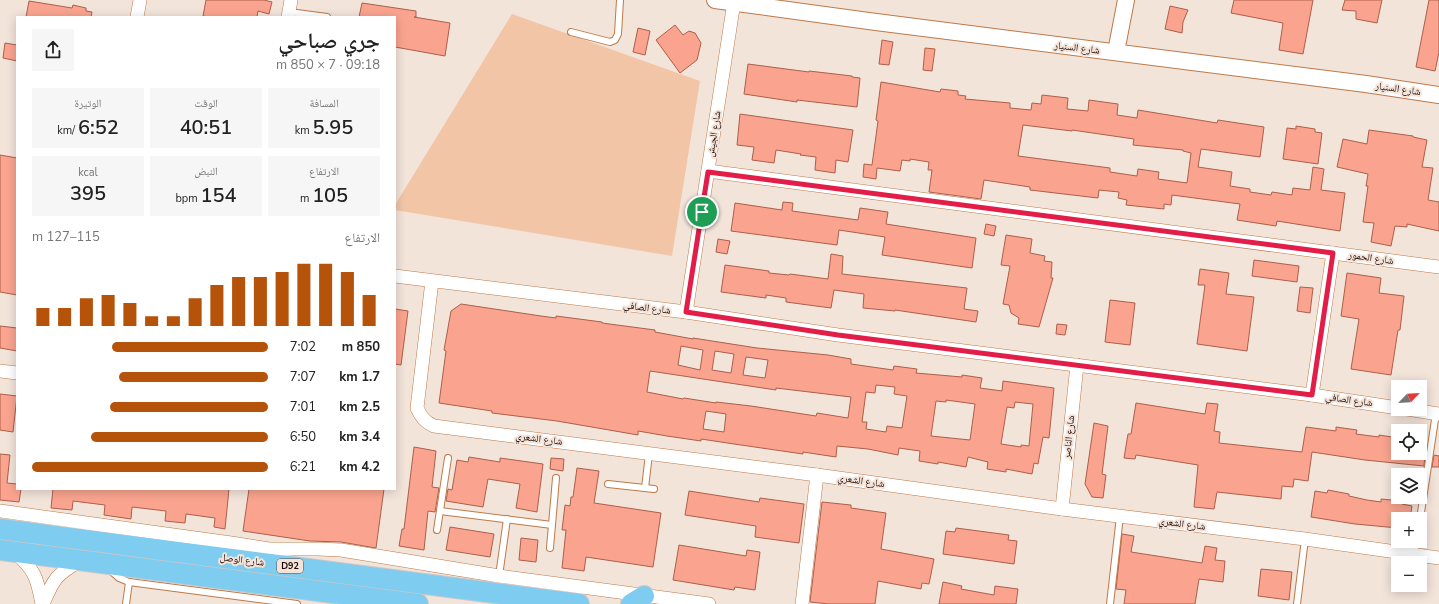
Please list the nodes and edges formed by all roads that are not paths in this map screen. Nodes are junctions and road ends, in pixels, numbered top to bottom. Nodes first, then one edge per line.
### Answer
1 (140, 0) edge
2 (620, 0) edge
3 (715, 0) edge
4 (1126, 0) edge
5 (734, 1) edge
6 (289, 10) edge
7 (137, 16) edge
8 (321, 16) edge
9 (571, 32) dead end
10 (1116, 52) junction
11 (1439, 95) edge
12 (708, 172) junction
13 (1333, 253) junction
14 (1439, 267) edge
15 (396, 276) edge
16 (432, 281) junction
17 (686, 312) junction
18 (1077, 364) junction
19 (0, 371) edge
20 (16, 373) edge
21 (1312, 395) junction
22 (1391, 407) edge
23 (1427, 412) edge
24 (1437, 414) edge
25 (649, 454) junction
26 (448, 458) dead end
27 (817, 475) junction
28 (556, 478) dead end
29 (608, 484) dead end
30 (645, 488) junction
31 (654, 489) dead end
32 (1062, 509) junction
33 (0, 511) edge
34 (440, 511) junction
35 (1421, 512) edge
36 (1120, 516) junction
37 (507, 519) junction
38 (552, 525) junction
39 (0, 529) edge
40 (437, 530) dead end
41 (1304, 539) junction
42 (550, 548) dead end
43 (1415, 548) edge
44 (7, 551) edge
45 (1414, 555) junction
46 (1439, 558) edge
47 (91, 562) junction
48 (499, 576) junction
49 (129, 582) junction
50 (249, 582) junction
51 (228, 596) junction
52 (637, 600) edge
53 (43, 604) edge
54 (126, 604) edge
55 (297, 604) edge
56 (418, 604) edge
57 (580, 604) edge
58 (709, 604) edge
59 (802, 604) edge
60 (1110, 604) edge
61 (1297, 604) edge

1 - 7 street
2 - 9 lane
3 - 5 street, شارع السنيار
4 - 10 street
5 - 10 street, شارع السنيار
5 - 12 street, شارع الجيش
6 - 8 lane
10 - 11 street, شارع السنيار
12 - 13 street, شارع الحمور
12 - 17 street, شارع الجيش
13 - 14 street, شارع الحمور
13 - 21 street
15 - 16 street, شارع الصافي
16 - 17 street, شارع الصافي
16 - 25 street, شارع الشعري
17 - 18 street, شارع الصافي
18 - 21 street, شارع الصافي
18 - 32 street, شارع الناصر
19 - 20 street
21 - 22 street, شارع الصافي
23 - 24 street
24 - 35 lane
25 - 27 street, شارع الشعري
25 - 30 lane
26 - 34 lane
27 - 32 street, شارع الشعري
27 - 59 street
28 - 38 lane
29 - 30 lane
30 - 31 lane
32 - 36 street, شارع الشعري
33 - 48 street
34 - 37 lane
34 - 40 lane
36 - 41 street, شارع الشعري
36 - 60 lane
37 - 38 lane
37 - 48 lane
38 - 42 lane
39 - 57 main road, شارع الوصل / D92
41 - 45 street, شارع الشعري
41 - 61 lane
43 - 45 lane
44 - 47 main road, شارع الوصل / D92
44 - 53 street
45 - 46 street, شارع الشعري
47 - 49 lane
47 - 50 main road, شارع الوصل / D92
47 - 53 street
48 - 52 street
49 - 51 lane
49 - 54 lane
50 - 51 main road
50 - 56 main road, شارع الوصل / D92
51 - 55 lane
52 - 58 street

